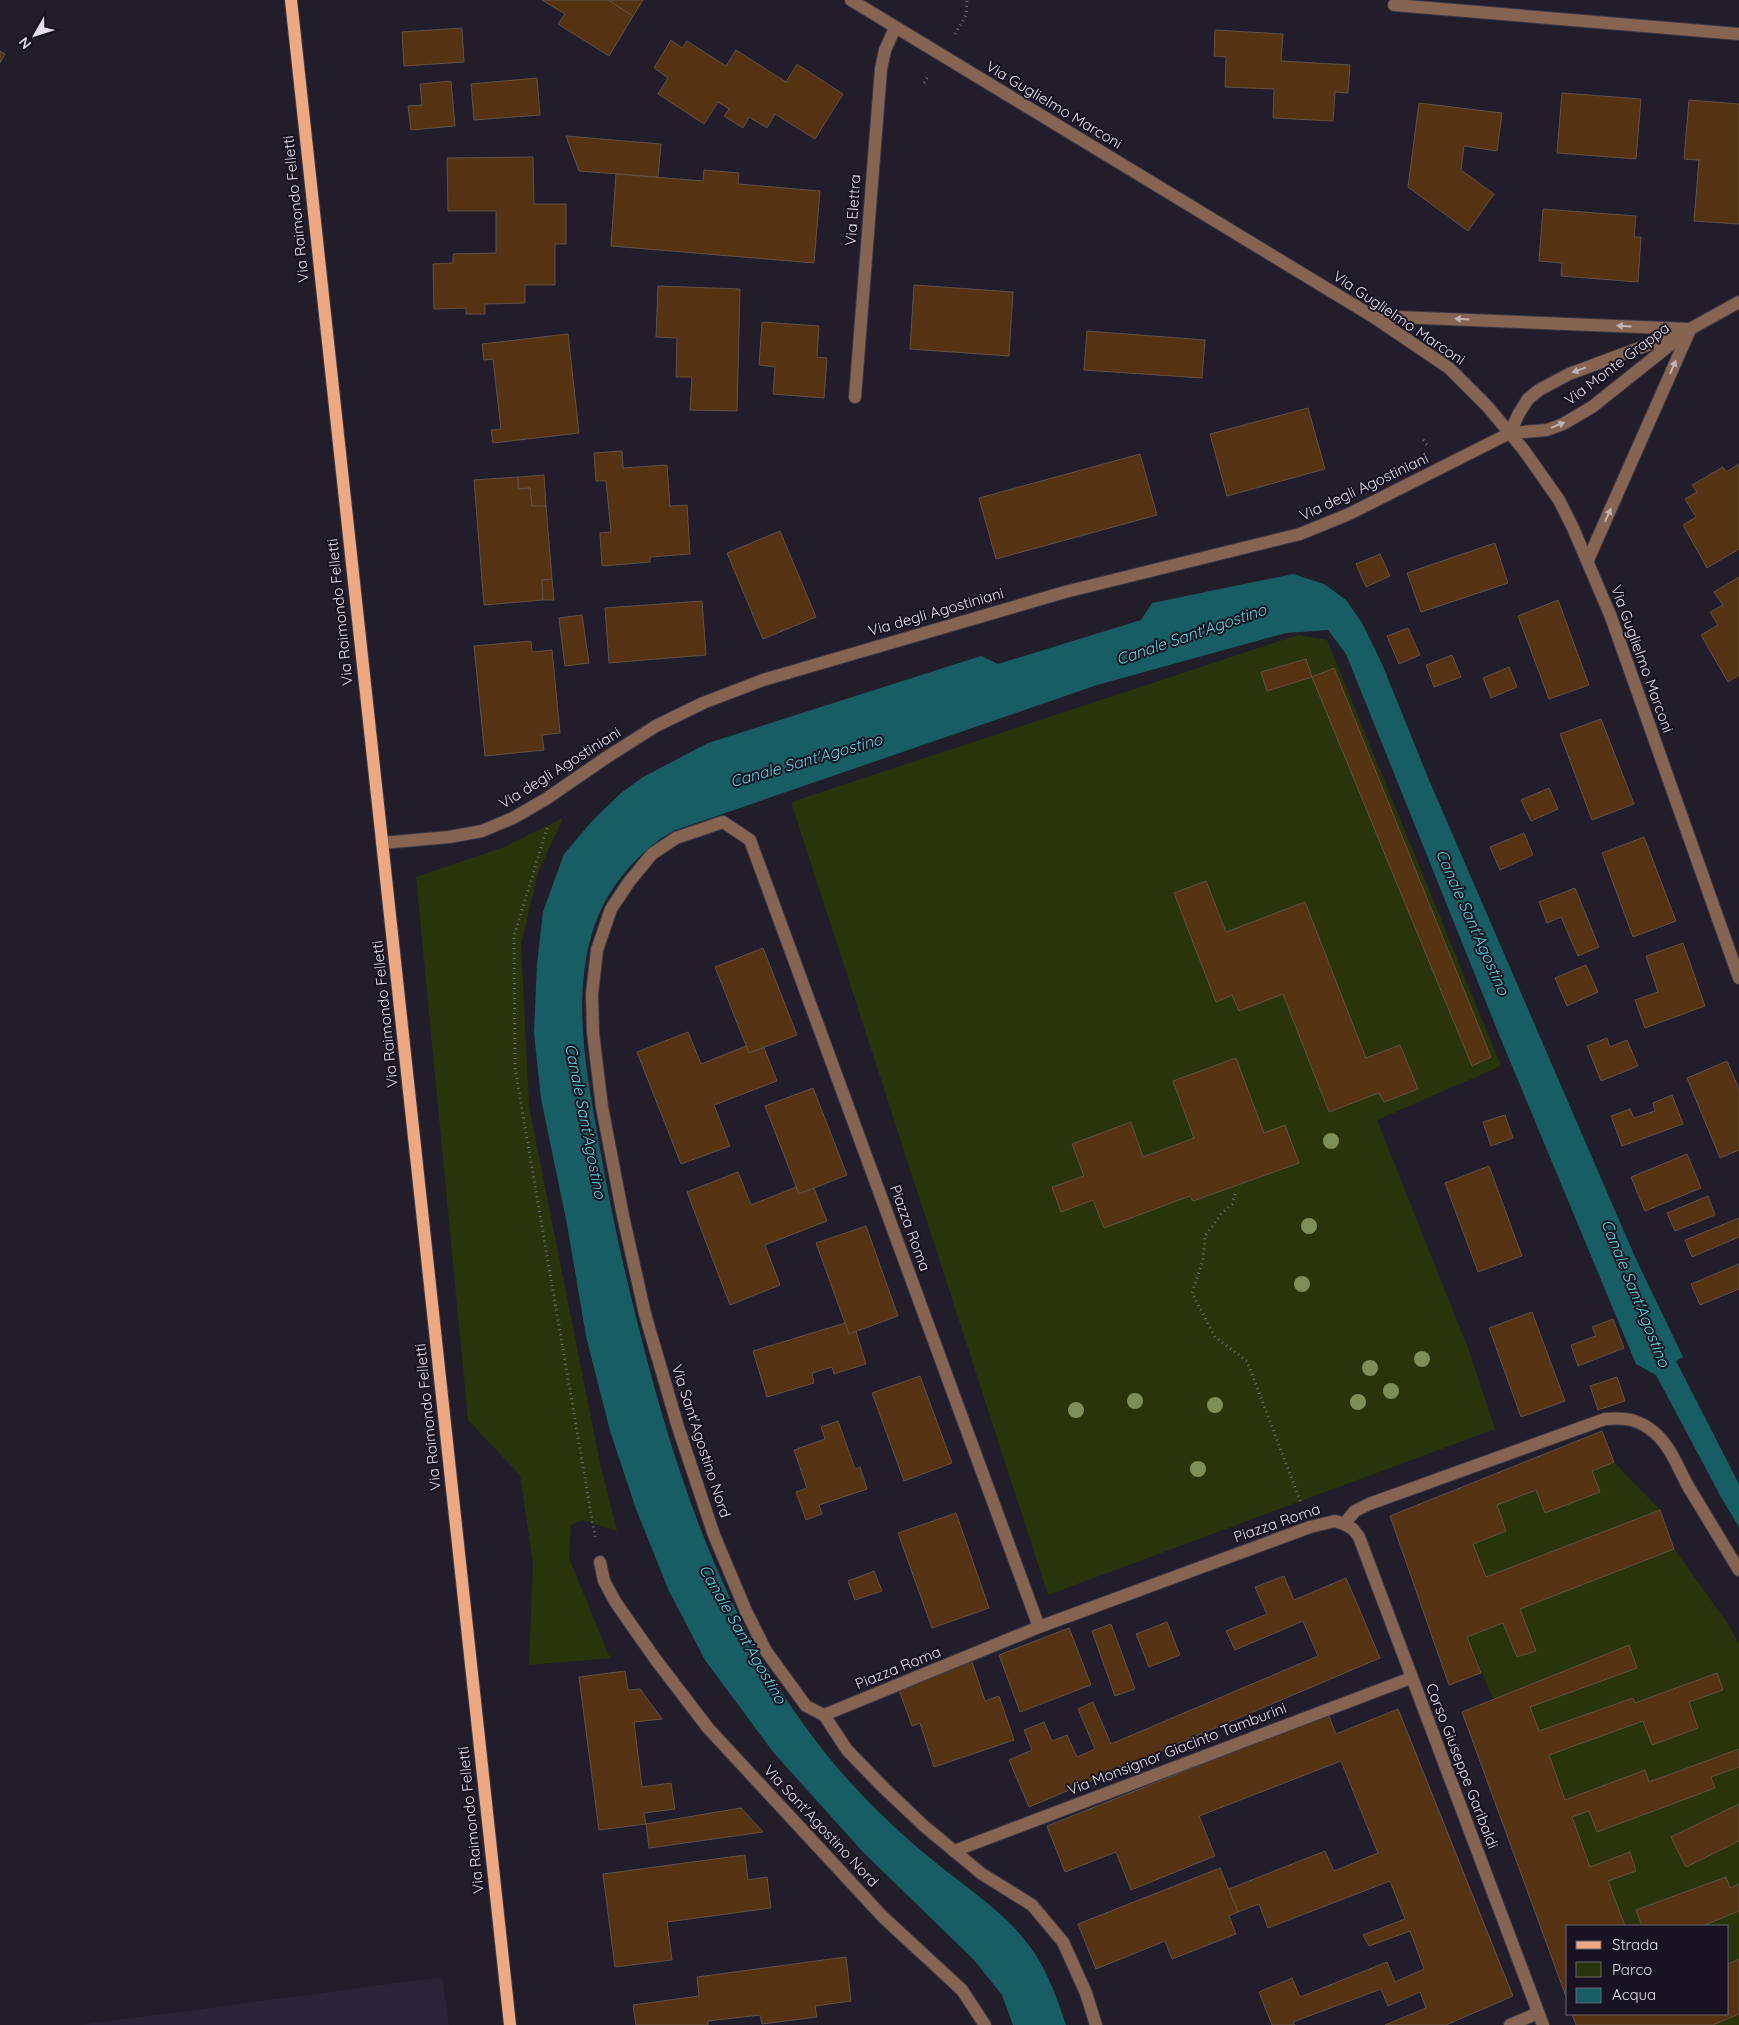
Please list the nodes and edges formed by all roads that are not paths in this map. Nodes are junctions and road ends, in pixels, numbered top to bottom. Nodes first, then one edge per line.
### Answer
1 (290, 0) edge
2 (851, 0) edge
3 (1394, 5) dead end
4 (895, 28) junction
5 (1739, 34) edge
6 (1739, 302) edge
7 (1372, 316) junction
8 (1690, 329) junction
9 (855, 397) dead end
10 (1510, 433) junction
11 (1588, 560) junction
12 (750, 840) joint
13 (382, 843) junction
14 (1739, 978) edge
15 (1344, 1524) junction
16 (600, 1562) road end
17 (1739, 1570) edge
18 (1039, 1628) junction
19 (1411, 1678) junction
20 (824, 1715) junction
21 (954, 1851) junction
22 (1541, 2019) edge
23 (510, 2025) edge
24 (984, 2025) edge
25 (1096, 2025) edge
26 (1510, 2025) edge

1 - 13 main road, Via Raimondo Felletti
2 - 4 street, Via Guglielmo Marconi
3 - 5 street
4 - 7 street, Via Guglielmo Marconi
4 - 9 street, Via Elettra
6 - 8 street, Via Monte Grappa
8 -> 7 street, Via Monte Grappa
7 - 10 street, Via Guglielmo Marconi
10 -> 8 street, Via Monte Grappa
8 -> 10 street, Via Monte Grappa
11 -> 8 street, Via Monte Grappa
10 - 11 street, Via Guglielmo Marconi
10 - 13 street, Via degli Agostiniani
11 - 14 street, Via Guglielmo Marconi
12 - 18 street, Piazza Roma
12 - 20 street, Via Sant'Agostino Nord
13 - 23 main road, Via Raimondo Felletti
15 - 17 street, Piazza Roma
15 - 18 street, Piazza Roma
15 - 19 street, Corso Giuseppe Garibaldi
16 - 24 street, Via Sant'Agostino Nord
18 - 20 street, Piazza Roma
19 - 21 street, Via Monsignor Giacinto Tamburini
19 - 22 street, Corso Giuseppe Garibaldi
20 - 21 street, Via Sant'Agostino Nord
21 - 25 street, Via Sant'Agostino Nord
22 - 26 street

